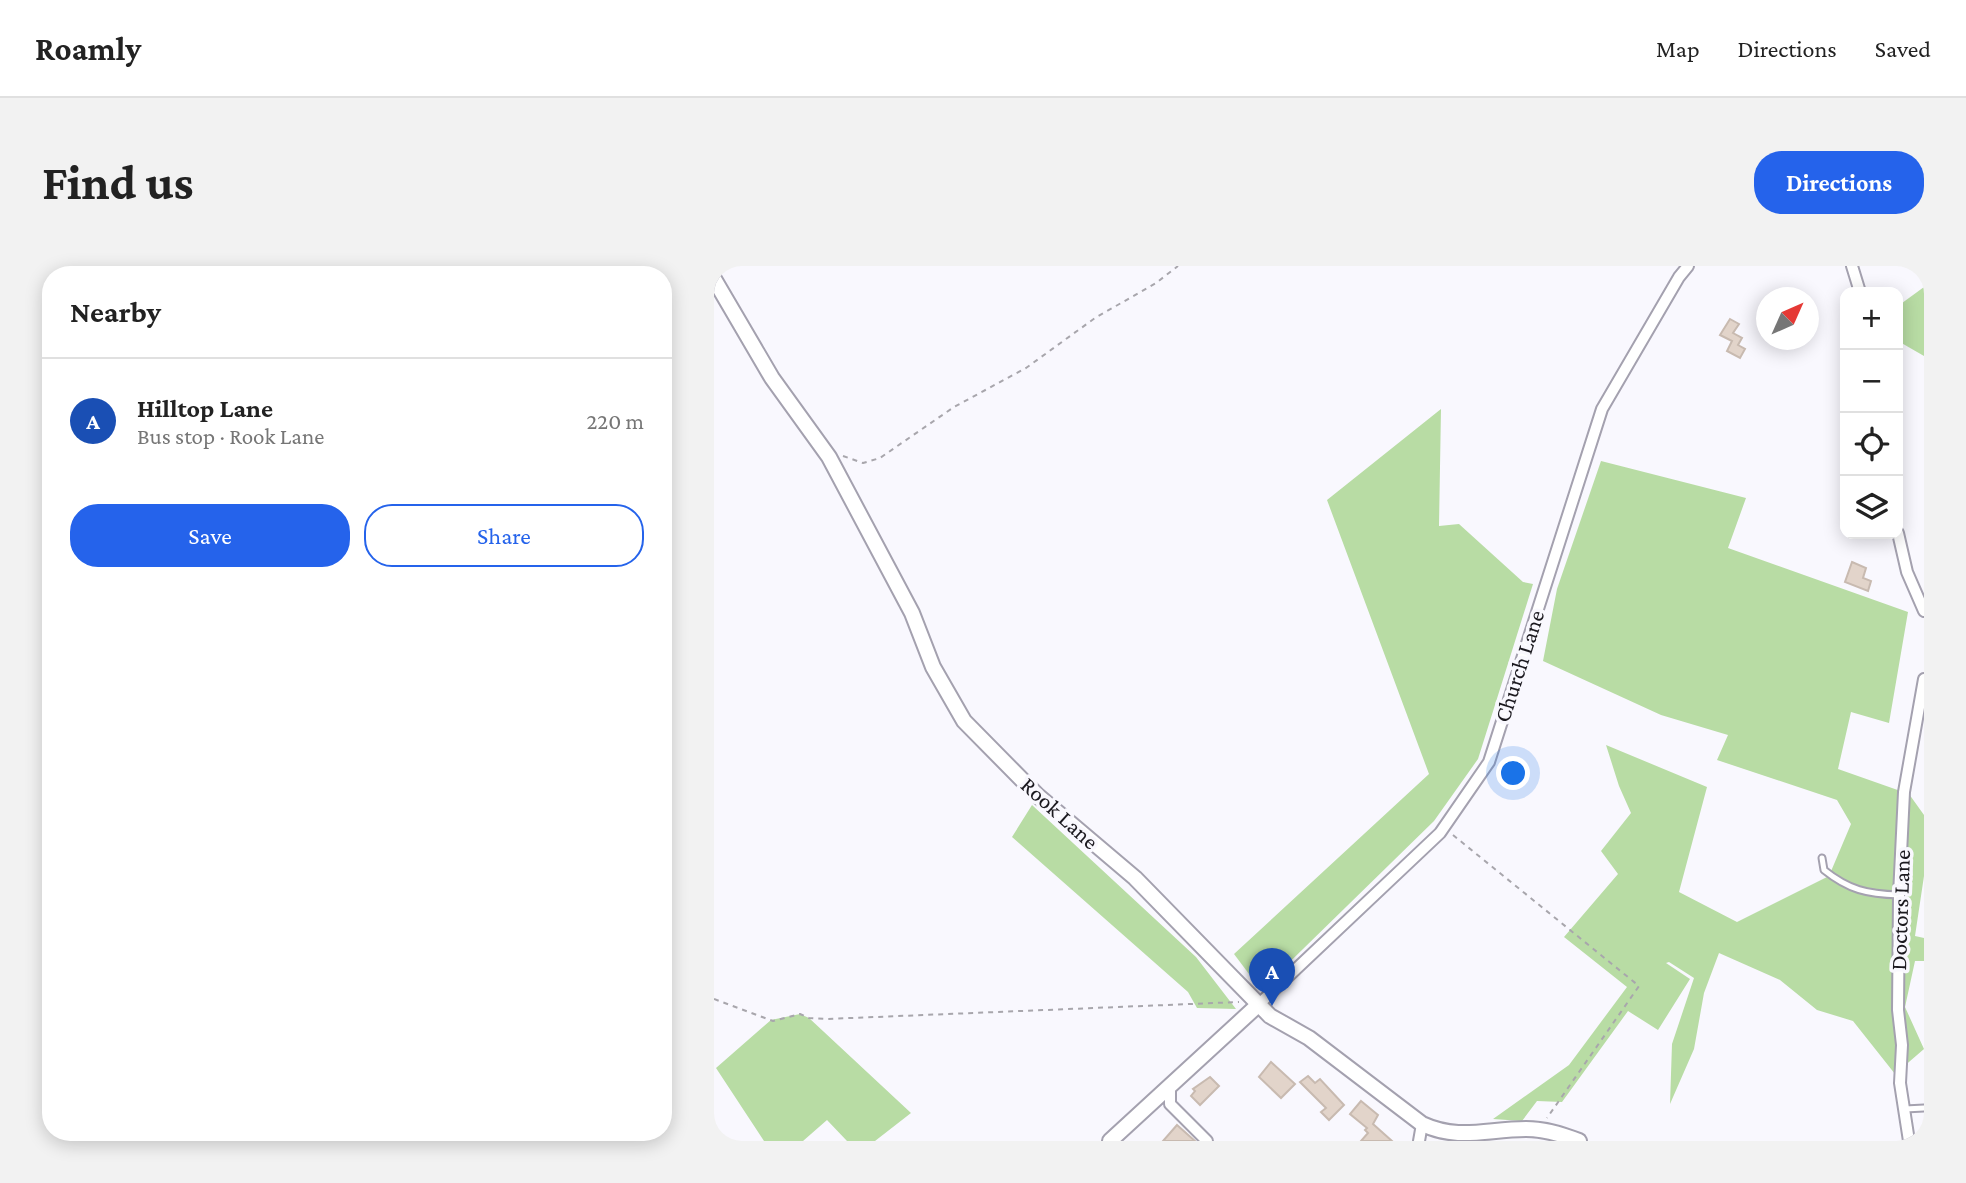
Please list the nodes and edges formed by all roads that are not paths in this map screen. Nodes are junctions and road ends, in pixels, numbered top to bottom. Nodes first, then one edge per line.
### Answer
1 (1688, 266) edge
2 (1852, 266) edge
3 (714, 279) edge
4 (1858, 287) edge
5 (1900, 539) edge
6 (1924, 611) edge
7 (1924, 679) edge
8 (1822, 858) dead end
9 (1899, 895) junction
10 (1254, 1007) junction
11 (1170, 1085) junction
12 (1924, 1108) edge
13 (1905, 1109) junction
14 (1422, 1124) junction
15 (1558, 1137) edge
16 (1110, 1141) edge
17 (1207, 1141) edge
18 (1419, 1141) edge
19 (1579, 1141) edge
20 (1909, 1141) edge

1 - 10 street, Church Lane
2 - 4 street
3 - 10 main road, Rook Lane
5 - 6 street
7 - 9 street, Doctors Lane
8 - 9 lane
9 - 13 street, Doctors Lane
10 - 11 main road
10 - 14 main road, Rook Lane
11 - 16 main road
11 - 17 street
12 - 13 lane
13 - 20 street, Doctors Lane
14 - 15 main road, Rook Lane
14 - 18 street
15 - 19 main road, Rook Lane

